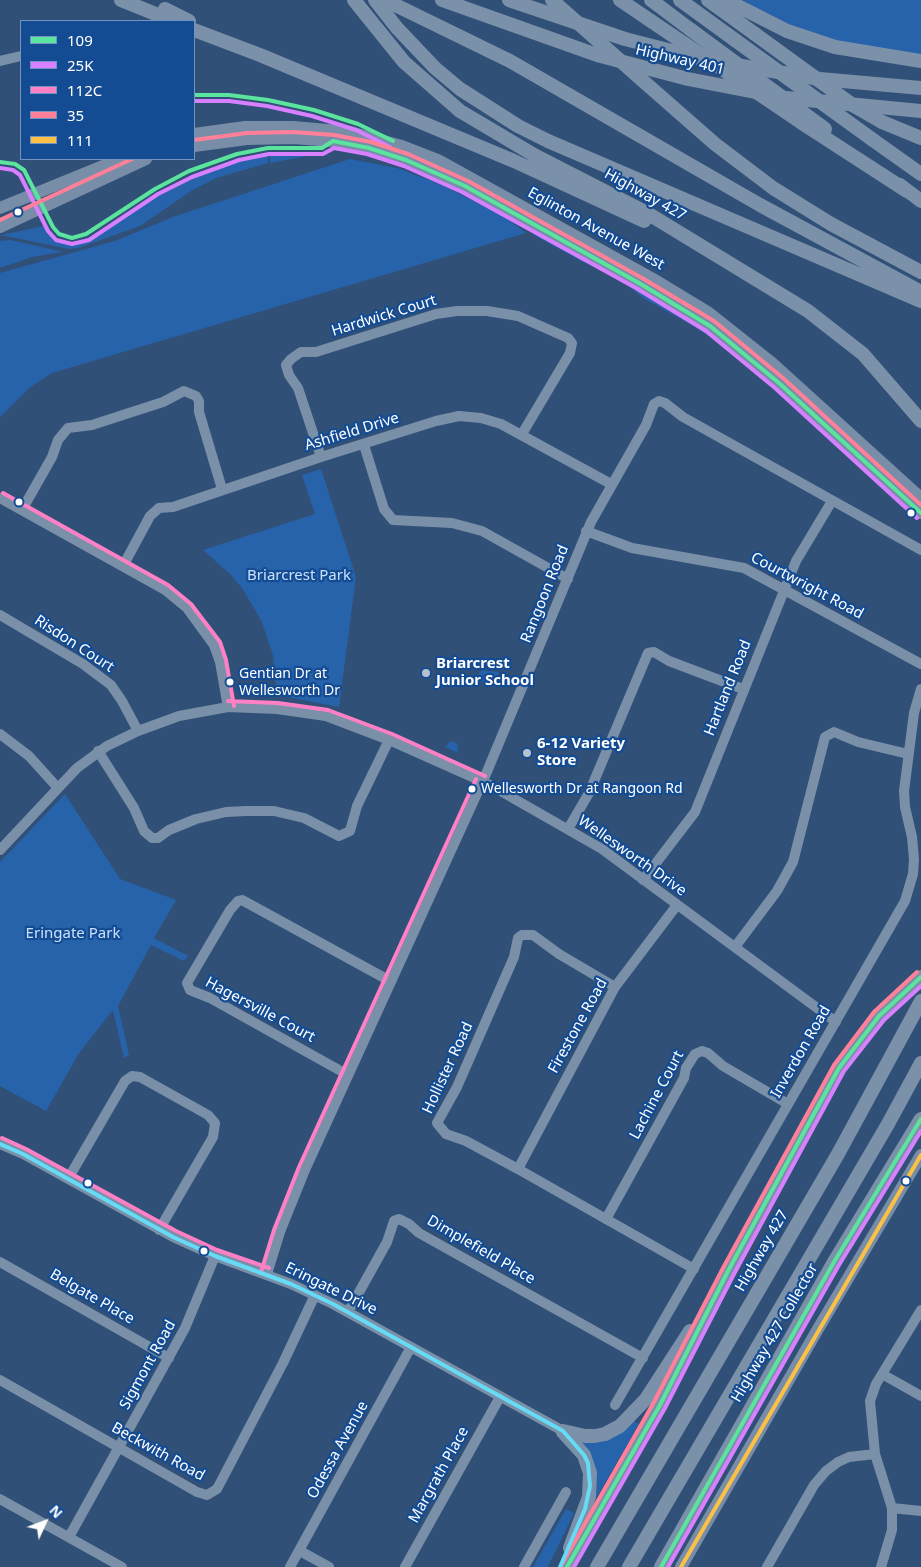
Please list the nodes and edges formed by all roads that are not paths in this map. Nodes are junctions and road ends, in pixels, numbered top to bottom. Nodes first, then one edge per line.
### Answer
1 (121, 0) edge
2 (146, 0) edge
3 (354, 0) edge
4 (376, 0) edge
5 (385, 0) edge
6 (442, 0) edge
7 (509, 0) edge
8 (552, 0) edge
9 (620, 0) edge
10 (651, 0) edge
11 (680, 0) edge
12 (708, 0) edge
13 (726, 0) edge
14 (171, 20) edge
15 (188, 20) edge
16 (195, 23) edge
17 (195, 30) edge
18 (260, 55) junction
19 (20, 56) edge
20 (0, 61) edge
21 (921, 61) edge
22 (921, 88) edge
23 (921, 111) edge
24 (196, 137) edge
25 (921, 138) edge
26 (117, 160) edge
27 (144, 160) edge
28 (921, 174) edge
29 (907, 191) junction
30 (921, 201) edge
31 (26, 206) junction
32 (0, 208) edge
33 (0, 218) edge
34 (0, 227) edge
35 (708, 250) junction
36 (921, 272) edge
37 (921, 292) edge
38 (921, 301) edge
39 (921, 421) edge
40 (522, 434) junction
41 (364, 445) junction
42 (321, 457) junction
43 (611, 484) junction
44 (222, 490) junction
45 (0, 498) edge
46 (921, 498) edge
47 (832, 501) junction
48 (22, 510) junction
49 (921, 512) edge
50 (586, 532) junction
51 (921, 550) edge
52 (122, 566) junction
53 (568, 579) junction
54 (785, 588) junction
55 (0, 615) edge
56 (921, 664) edge
57 (743, 689) junction
58 (921, 689) edge
59 (228, 707) junction
60 (138, 731) junction
61 (0, 734) edge
62 (389, 740) junction
63 (98, 751) junction
64 (908, 754) junction
65 (482, 782) junction
66 (57, 787) junction
67 (568, 829) junction
68 (0, 850) edge
69 (644, 880) junction
70 (677, 905) junction
71 (735, 947) junction
72 (921, 977) edge
73 (390, 981) junction
74 (615, 987) junction
75 (921, 1002) edge
76 (836, 1022) junction
77 (921, 1063) edge
78 (921, 1074) edge
79 (348, 1075) junction
80 (788, 1104) junction
81 (921, 1118) edge
82 (888, 1124) junction
83 (0, 1144) edge
84 (920, 1160) edge
85 (518, 1168) junction
86 (68, 1179) junction
87 (606, 1218) junction
88 (159, 1230) junction
89 (215, 1256) junction
90 (0, 1262) edge
91 (694, 1269) junction
92 (728, 1271) junction
93 (267, 1274) junction
94 (315, 1295) junction
95 (921, 1310) edge
96 (348, 1312) junction
97 (411, 1347) junction
98 (169, 1358) junction
99 (643, 1358) junction
100 (882, 1374) junction
101 (0, 1380) edge
102 (921, 1396) edge
103 (500, 1397) junction
104 (615, 1405) dead end
105 (563, 1432) junction
106 (119, 1448) junction
107 (874, 1454) junction
108 (566, 1492) dead end
109 (0, 1499) edge
110 (892, 1508) junction
111 (921, 1511) edge
112 (69, 1537) junction
113 (300, 1551) junction
114 (122, 1567) edge
115 (290, 1567) edge
116 (330, 1567) edge
117 (405, 1567) edge
118 (524, 1567) edge
119 (560, 1567) edge
120 (567, 1567) edge
121 (597, 1567) edge
122 (629, 1567) edge
123 (661, 1567) edge
124 (681, 1567) edge
125 (767, 1567) edge
126 (882, 1567) edge

1 - 14 highway
2 - 15 highway
3 - 35 highway, Highway 427
4 - 38 highway
5 - 37 highway
6 - 23 highway, Highway 401
7 - 22 highway, Highway 401
8 - 36 highway, bridge
9 - 29 highway, bridge
10 - 29 highway, bridge
11 - 28 highway, bridge
12 - 25 highway, bridge
13 - 21 highway
16 - 18 highway
17 - 18 highway
18 - 35 highway
19 - 20 street
24 - 46 main road, Eglinton Avenue West
24 - 49 main road, Eglinton Avenue West
26 - 31 main road
27 - 31 main road
29 - 30 highway
31 - 32 main road
31 - 33 main road
31 - 34 main road
35 - 39 highway, Highway 427
40 - 41 street, Ashfield Drive
40 - 42 street, Hardwick Court
40 - 43 street, Ashfield Drive
41 - 42 street, Ashfield Drive
41 - 53 street
42 - 44 street, Ashfield Drive
43 - 47 street, Rangoon Road
43 - 50 street, Rangoon Road
44 - 48 street
44 - 52 street, Ashfield Drive
45 - 48 street
47 - 51 street, Rangoon Road
47 - 54 street, Hartland Road
48 - 52 street
50 - 53 street, Rangoon Road
50 - 54 street, Courtwright Road
52 - 59 street
53 - 65 street, Rangoon Road
54 - 56 street, Courtwright Road
54 - 57 street, Hartland Road
55 - 60 street, Risdon Court
57 - 67 street
57 - 69 street, Hartland Road
58 - 64 street, Inverdon Road
59 - 60 street, Wellesworth Drive
59 - 62 street, Wellesworth Drive
60 - 63 street, Wellesworth Drive
61 - 66 street
62 - 63 street
62 - 65 street, Wellesworth Drive
63 - 66 street, Wellesworth Drive
64 - 71 street
64 - 76 street, Inverdon Road
65 - 67 street, Wellesworth Drive
65 - 73 street, Rangoon Road
66 - 68 street, Wellesworth Drive
67 - 69 street, Wellesworth Drive
69 - 70 street, Wellesworth Drive
70 - 71 street, Wellesworth Drive
70 - 74 street, Firestone Road
71 - 76 street, Wellesworth Drive
72 - 92 highway
73 - 79 street, Rangoon Road
73 - 79 street, Hagersville Court
74 - 85 street, Firestone Road
74 - 85 street, Hollister Road
75 - 121 highway, Highway 427
76 - 80 street, Inverdon Road
77 - 82 highway
78 - 82 highway
79 - 93 street, Rangoon Road
80 - 87 street, Lachine Court
80 - 91 street, Inverdon Road
81 - 123 highway, Highway 427 Collector
82 - 122 highway
83 - 86 street, Eringate Drive
84 - 124 main road
85 - 87 street, Hollister Road
86 - 88 street, Eringate Drive
86 - 88 street
87 - 91 street, Hollister Road
88 - 89 street, Eringate Drive
89 - 93 street, Eringate Drive
89 - 98 street, Sigmont Road
90 - 98 street, Belgate Place
91 - 99 street, Inverdon Road
92 - 105 highway
92 - 120 highway
93 - 94 street, Eringate Drive
94 - 96 street, Eringate Drive
94 - 106 street, Beckwith Road
95 - 100 street
96 - 97 street, Eringate Drive
96 - 99 street, Dimplefield Place
97 - 103 street, Eringate Drive
97 - 113 street, Odessa Avenue
98 - 106 street, Sigmont Road
99 - 104 street, Inverdon Road
100 - 102 street
100 - 107 street
101 - 106 street, Beckwith Road
103 - 105 street, Eringate Drive
103 - 117 street, Margrath Place
105 - 119 highway
106 - 112 street, Sigmont Road
107 - 110 street
107 - 125 street
108 - 118 street
109 - 112 street
110 - 111 street
110 - 126 street
112 - 114 street
113 - 115 street, Odessa Avenue
113 - 116 street

